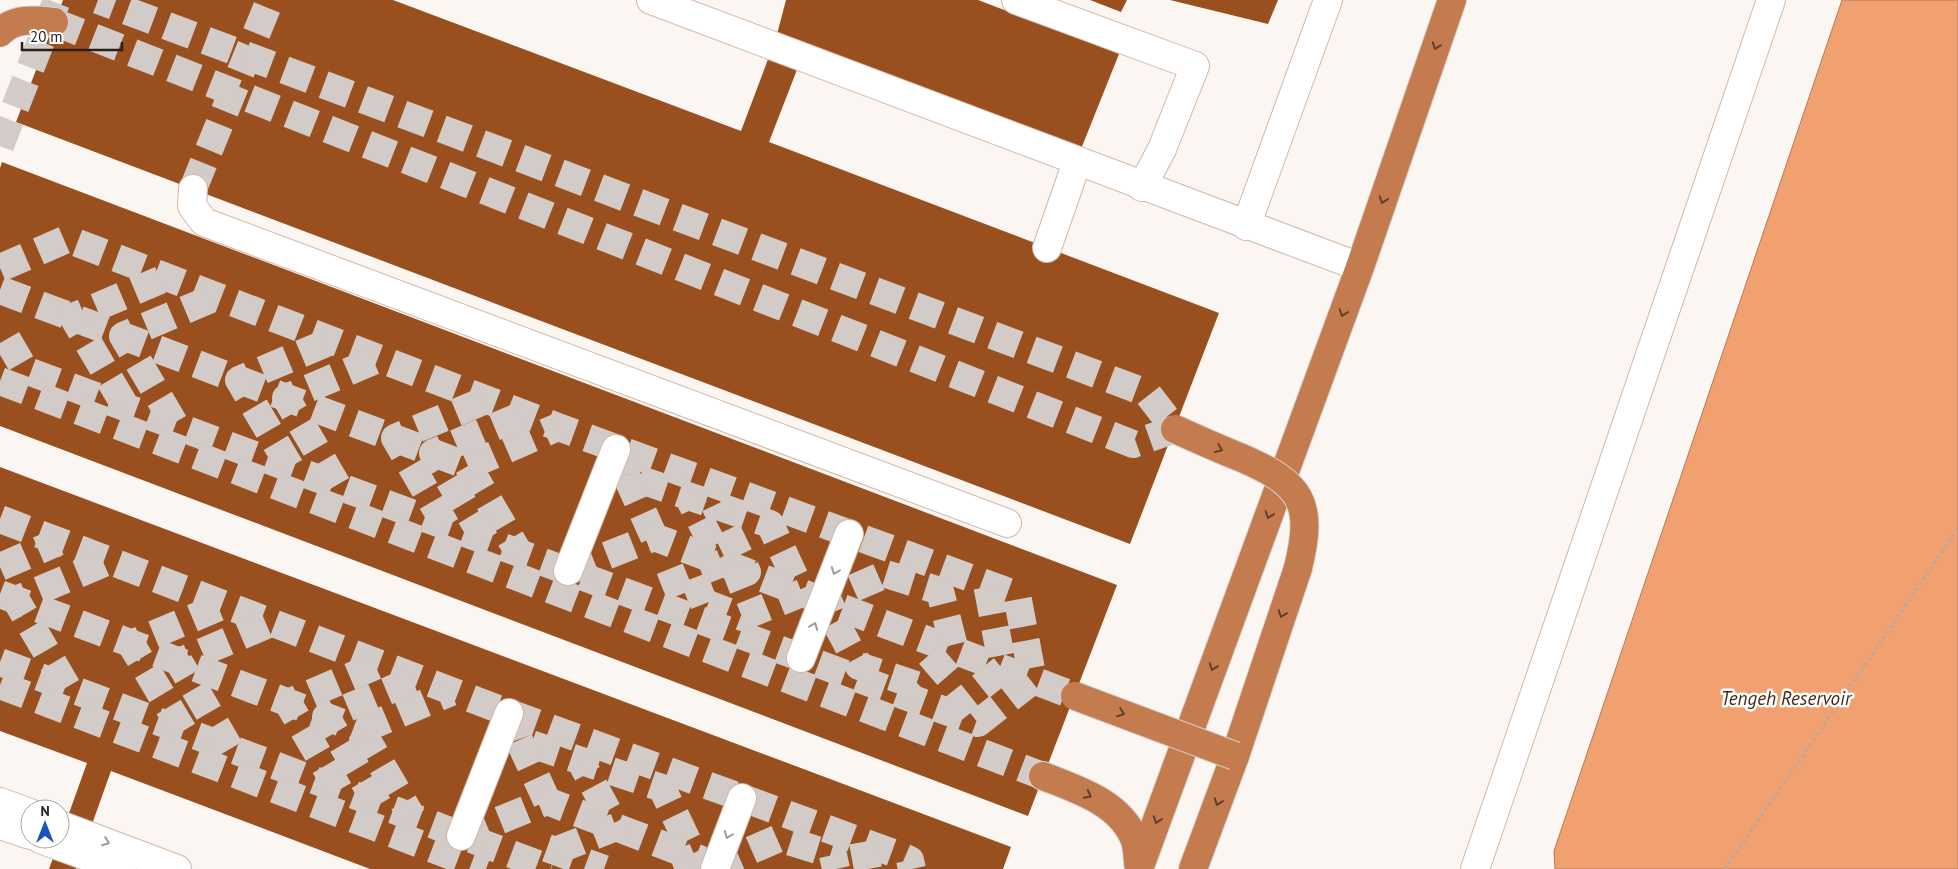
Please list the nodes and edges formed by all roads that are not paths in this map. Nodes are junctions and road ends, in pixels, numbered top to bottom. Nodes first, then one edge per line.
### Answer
1 (651, 0) edge
2 (1016, 0) edge
3 (1328, 0) edge
4 (1452, 0) edge
5 (1771, 0) edge
6 (54, 22) tunnel mouth
7 (0, 33) edge
8 (1077, 162) junction
9 (1142, 187) junction
10 (193, 190) tunnel mouth
11 (1246, 226) junction
12 (1047, 248) dead end
13 (1360, 267) junction
14 (1174, 429) dead end
15 (614, 453) tunnel mouth
16 (1007, 522) dead end
17 (849, 534) dead end
18 (569, 568) dead end
19 (801, 658) dead end
20 (1075, 696) tunnel mouth
21 (507, 718) tunnel mouth
22 (1235, 756) junction
23 (1043, 776) tunnel mouth
24 (742, 798) dead end
25 (0, 802) edge
26 (20, 809) edge
27 (0, 825) edge
28 (70, 829) edge
29 (463, 831) dead end
30 (20, 832) edge
31 (67, 849) edge
32 (716, 867) edge
33 (122, 869) edge
34 (177, 869) edge
35 (1139, 869) edge
36 (1193, 869) edge
37 (1475, 869) edge

1 - 8 lane
2 - 9 lane
3 - 11 lane
4 -> 13 highway
5 - 37 lane
6 - 7 highway, bridge
8 - 9 lane
8 - 12 lane
9 - 11 lane
10 - 16 lane
11 - 13 lane
13 -> 35 highway
14 -> 22 highway, bridge
15 - 18 lane
17 - 19 lane
20 -> 22 highway, bridge
21 - 29 lane
22 -> 36 highway
23 -> 35 highway
24 -> 32 lane
25 - 26 lane
27 - 30 lane
28 -> 34 lane
31 - 33 lane

